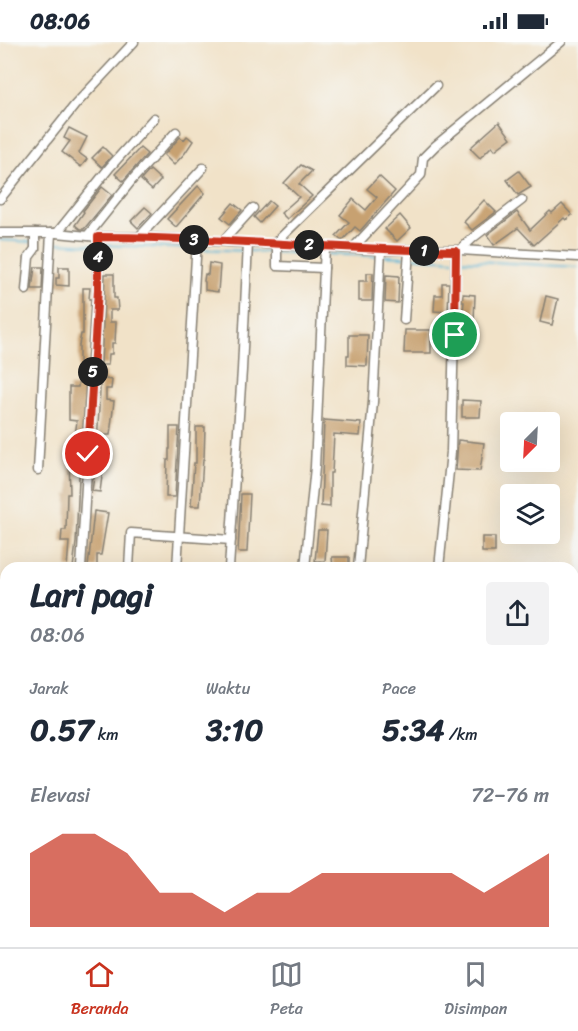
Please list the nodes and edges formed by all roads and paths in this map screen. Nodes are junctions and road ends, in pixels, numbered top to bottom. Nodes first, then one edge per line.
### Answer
1 (134, 42) edge
2 (561, 42) edge
3 (436, 86) dead end
4 (154, 118) dead end
5 (176, 132) dead end
6 (203, 168) dead end
7 (0, 199) edge
8 (522, 200) dead end
9 (253, 208) dead end
10 (0, 232) edge
11 (88, 236) junction
12 (53, 237) junction
13 (140, 237) junction
14 (35, 240) junction
15 (223, 241) junction
16 (98, 242) junction
17 (197, 247) junction
18 (354, 247) junction
19 (248, 248) junction
20 (276, 248) junction
21 (381, 255) junction
22 (457, 255) junction
23 (325, 256) junction
24 (408, 256) junction
25 (578, 257) edge
26 (26, 291) dead end
27 (404, 320) dead end
28 (38, 470) dead end
29 (178, 537) junction
30 (231, 540) junction
31 (81, 562) edge
32 (129, 562) edge
33 (177, 562) edge
34 (229, 562) edge
35 (306, 562) edge
36 (359, 562) edge
37 (440, 562) edge

1 - 7 street
2 - 18 street
3 - 20 street
4 - 12 street
5 - 11 street
6 - 13 street
8 - 22 street
9 - 15 street
10 - 14 street
11 - 12 street
11 - 16 street
12 - 14 street
12 - 28 street
13 - 16 street
13 - 17 street
14 - 26 street
15 - 17 street
15 - 19 street
16 - 31 street
17 - 29 street
18 - 21 street
18 - 23 street
19 - 20 street
19 - 30 street
20 - 23 street
20 - 23 street
21 - 24 street
21 - 36 street
22 - 24 street
22 - 25 street
22 - 37 street
23 - 35 street
24 - 27 street
29 - 30 street
29 - 32 street
29 - 33 street
30 - 34 street

